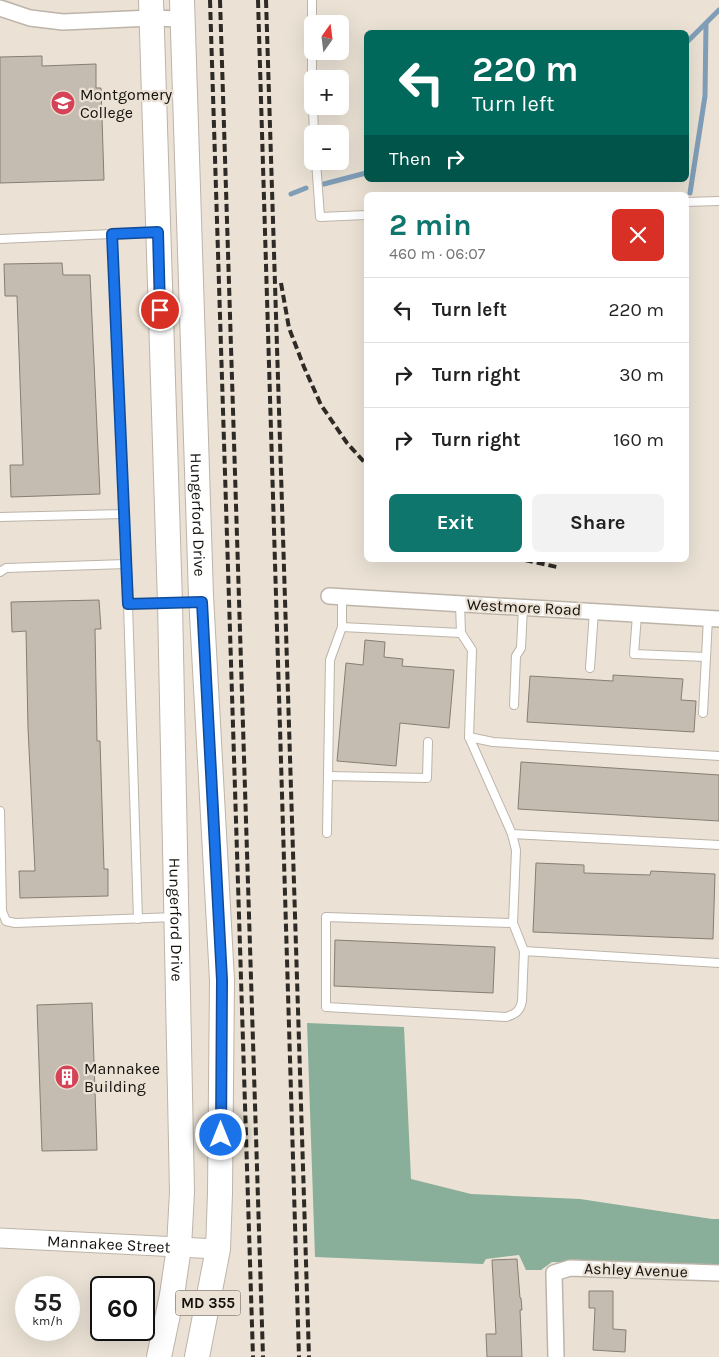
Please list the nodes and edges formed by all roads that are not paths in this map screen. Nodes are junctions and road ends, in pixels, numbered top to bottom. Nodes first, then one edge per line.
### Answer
1 (312, 0) edge
2 (0, 8) edge
3 (151, 9) edge
4 (182, 9) edge
5 (313, 70) edge
6 (317, 170) edge
7 (719, 201) edge
8 (689, 202) edge
9 (364, 215) edge
10 (158, 232) junction
11 (112, 234) junction
12 (0, 239) edge
13 (124, 514) junction
14 (0, 516) edge
15 (126, 564) junction
16 (0, 572) edge
17 (335, 596) joint
18 (202, 602) junction
19 (170, 603) junction
20 (460, 603) junction
21 (128, 604) junction
22 (523, 607) junction
23 (594, 611) junction
24 (637, 615) junction
25 (713, 618) edge
26 (342, 628) junction
27 (461, 634) junction
28 (706, 657) junction
29 (590, 668) dead end
30 (514, 705) dead end
31 (704, 713) dead end
32 (469, 738) junction
33 (428, 742) dead end
34 (719, 756) edge
35 (328, 776) junction
36 (0, 811) edge
37 (327, 833) dead end
38 (512, 834) junction
39 (719, 845) edge
40 (176, 917) junction
41 (138, 919) junction
42 (513, 923) junction
43 (524, 951) junction
44 (719, 963) edge
45 (0, 1238) edge
46 (179, 1247) junction
47 (218, 1249) junction
48 (719, 1273) edge
49 (159, 1357) edge
50 (197, 1357) edge
51 (556, 1357) edge

1 - 5 lane
2 - 3 street
3 - 4 street
3 - 10 main road, Hungerford Drive / MD 355
4 - 18 main road, Hungerford Drive / MD 355
6 - 9 lane
7 - 8 lane
10 - 11 lane
10 - 19 main road, Hungerford Drive / MD 355
11 - 12 lane
11 - 13 lane
13 - 14 lane
13 - 15 lane
15 - 16 lane
15 - 21 lane
17 - 20 street, Westmore Road
17 - 26 lane
18 - 19 main road
18 - 47 main road, Hungerford Drive / MD 355
19 - 21 lane
19 - 40 main road, Hungerford Drive / MD 355
20 - 22 street, Westmore Road
20 - 27 lane
21 - 41 lane
22 - 23 street, Westmore Road
22 - 30 lane
23 - 24 street, Westmore Road
23 - 29 lane
24 - 25 street, Westmore Road
24 - 28 lane
25 - 28 lane
26 - 27 lane
26 - 35 lane
27 - 32 lane
28 - 31 lane
32 - 34 lane
32 - 38 lane
33 - 35 lane
35 - 37 lane
36 - 41 lane
38 - 39 lane
38 - 42 lane
40 - 41 lane
40 - 46 main road, Hungerford Drive / MD 355
42 - 43 lane
42 - 43 lane
43 - 44 lane
45 - 46 street, Mannakee Street
46 - 47 street, Mannakee Street
46 - 49 main road, Hungerford Drive / MD 355
47 - 50 main road, Hungerford Drive / MD 355
48 - 51 street, Ashley Avenue

